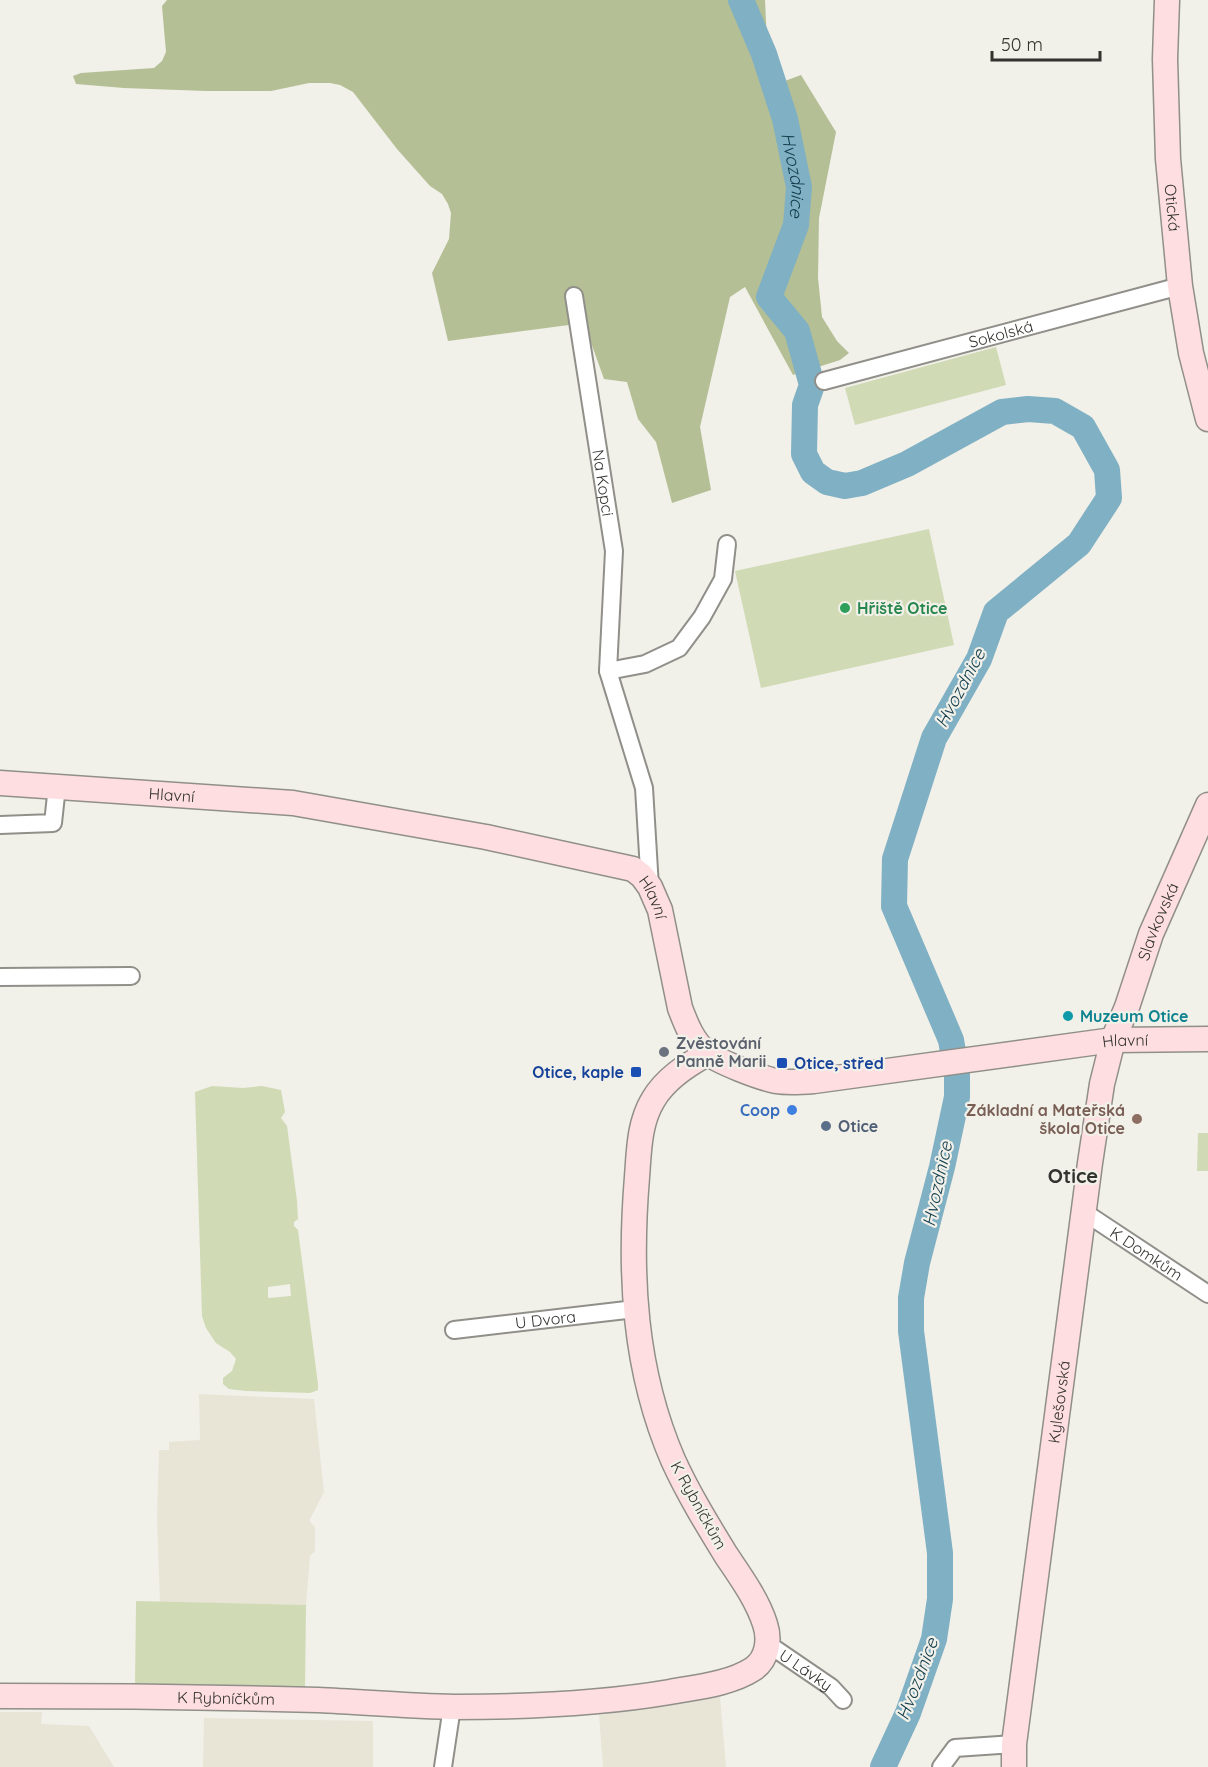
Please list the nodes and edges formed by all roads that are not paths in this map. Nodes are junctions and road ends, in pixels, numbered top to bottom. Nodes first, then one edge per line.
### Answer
1 (1167, 0) edge
2 (1180, 286) junction
3 (574, 296) dead end
4 (824, 381) dead end
5 (1207, 416) edge
6 (727, 544) dead end
7 (608, 671) junction
8 (0, 783) edge
9 (57, 786) junction
10 (1208, 805) edge
11 (0, 825) edge
12 (650, 887) junction
13 (131, 976) dead end
14 (0, 977) edge
15 (1208, 1039) edge
16 (1113, 1040) junction
17 (707, 1054) junction
18 (1084, 1212) junction
19 (1208, 1294) edge
20 (635, 1309) junction
21 (454, 1330) dead end
22 (768, 1644) junction
23 (0, 1696) edge
24 (843, 1700) dead end
25 (452, 1707) junction
26 (1014, 1756) edge
27 (443, 1767) edge
28 (941, 1767) edge

1 - 2 main road, Otická
2 - 4 street, Sokolská
2 - 5 main road, Otická
3 - 7 street, Na Kopci
6 - 7 street
7 - 12 street, Na Kopci
8 - 9 main road, Hlavní
9 - 11 street
9 - 12 main road, Hlavní
10 - 16 main road, Slavkovská
12 - 17 main road, Hlavní
13 - 14 street
15 - 16 main road, Hlavní
16 - 17 main road, Hlavní
16 - 18 main road, Kylešovská
17 - 20 main road, K Rybníčkům
18 - 19 street, K Domkům
18 - 26 main road, Kylešovská
20 - 21 street, U Dvora
20 - 22 main road, K Rybníčkům
22 - 24 street, U Lávky
22 - 25 main road, K Rybníčkům
23 - 25 main road, K Rybníčkům
25 - 27 street
26 - 28 street

